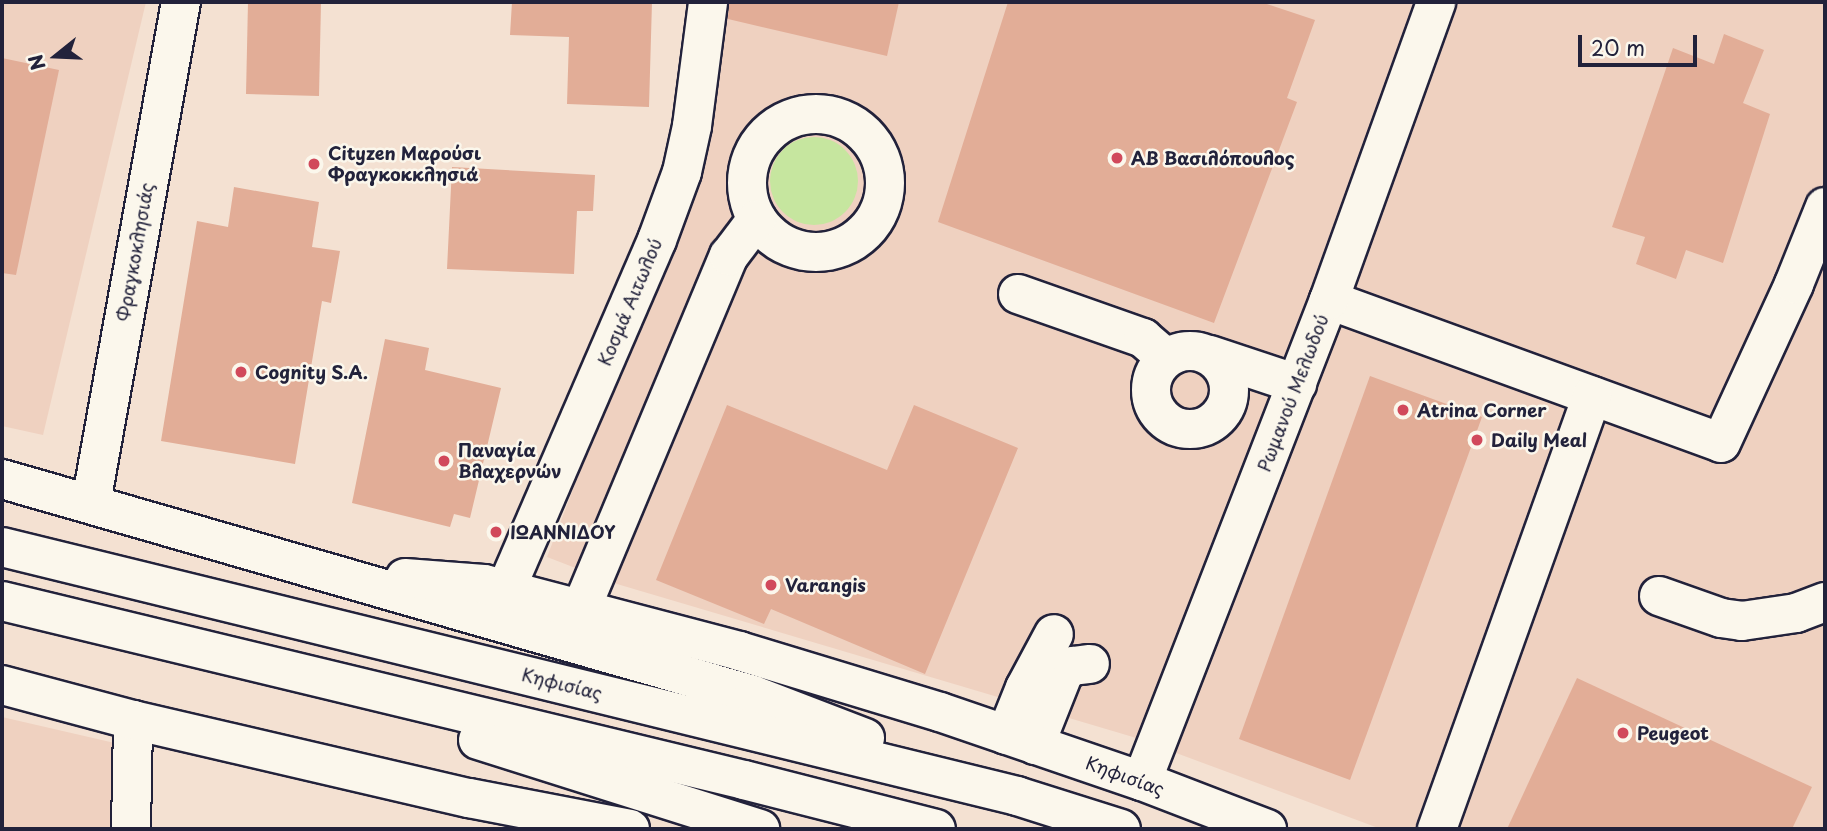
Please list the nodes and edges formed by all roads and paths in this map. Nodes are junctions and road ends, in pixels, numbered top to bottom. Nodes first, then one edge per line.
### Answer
1 (181, 2) edge
2 (708, 2) edge
3 (1436, 2) edge
4 (1825, 207) edge
5 (757, 219) dead end
6 (1018, 294) dead end
7 (1329, 300) junction
8 (1210, 355) junction
9 (1167, 358) junction
10 (1293, 394) junction
11 (1592, 396) junction
12 (1225, 409) junction
13 (2, 479) edge
14 (91, 503) junction
15 (2, 547) edge
16 (330, 573) junction
17 (506, 589) junction
18 (1659, 596) dead end
19 (2, 601) edge
20 (1825, 602) edge
21 (581, 609) junction
22 (1054, 634) dead end
23 (178, 646) junction
24 (1090, 664) dead end
25 (2, 685) edge
26 (134, 720) junction
27 (1021, 740) junction
28 (1142, 781) junction
29 (1017, 796) junction
30 (131, 829) edge
31 (630, 829) edge
32 (760, 829) edge
33 (936, 829) edge
34 (1121, 829) edge
35 (1267, 829) edge
36 (1437, 829) edge

1 - 14 main road, Φραγκοκλησιάς
2 - 17 main road, Κοσμά Αιτωλού
3 - 7 main road, Ρωμανού Μελωδού
4 - 11 main road
5 - 21 main road
6 - 9 main road
7 - 10 main road, Ρωμανού Μελωδού
7 - 11 main road
8 - 9 main road
8 - 10 main road
8 - 12 main road
9 - 12 main road
10 - 12 main road
10 - 28 main road, Ρωμανού Μελωδού
11 - 36 main road
13 - 14 main road
14 - 16 main road
15 - 29 main road, Κηφισίας
16 - 17 main road, Κηφισίας
16 - 29 main road
17 - 21 main road, Κηφισίας
18 - 20 main road
19 - 23 main road
21 - 27 main road, Κηφισίας
22 - 27 main road
23 - 32 main road
23 - 33 main road
24 - 27 main road
25 - 26 main road
26 - 30 main road
26 - 31 main road
27 - 28 main road, Κηφισίας
28 - 35 main road, Κηφισίας
29 - 34 main road, Κηφισίας

